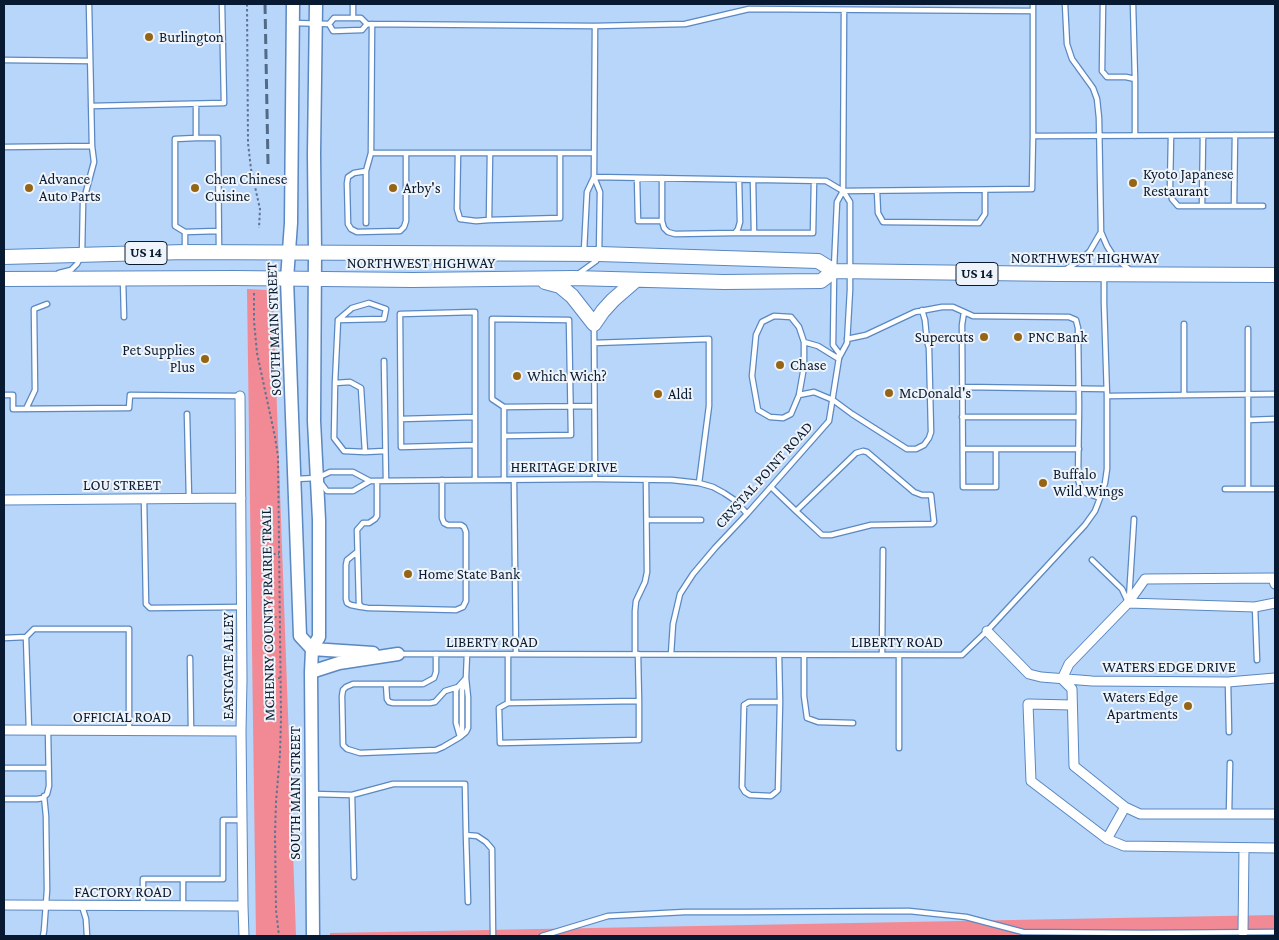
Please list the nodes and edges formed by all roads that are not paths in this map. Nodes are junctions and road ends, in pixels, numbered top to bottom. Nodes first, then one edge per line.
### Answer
1 (89, 4) edge
2 (222, 4) edge
3 (293, 4) edge
4 (316, 4) edge
5 (353, 4) edge
6 (1032, 4) edge
7 (1065, 4) edge
8 (1103, 4) edge
9 (1133, 4) edge
10 (844, 10) junction
11 (1033, 11) junction
12 (353, 18) junction
13 (292, 22) junction
14 (323, 23) junction
15 (370, 24) junction
16 (594, 26) junction
17 (4, 60) edge
18 (90, 61) junction
19 (1135, 79) junction
20 (196, 104) junction
21 (91, 106) junction
22 (1235, 135) junction
23 (1275, 135) edge
24 (1033, 136) junction
25 (1099, 136) junction
26 (1135, 136) junction
27 (1171, 136) junction
28 (1203, 136) junction
29 (196, 138) junction
30 (92, 146) junction
31 (4, 147) edge
32 (371, 153) junction
33 (406, 153) junction
34 (458, 153) junction
35 (490, 153) junction
36 (560, 153) junction
37 (594, 153) junction
38 (366, 171) junction
39 (594, 177) junction
40 (637, 178) junction
41 (662, 178) junction
42 (740, 180) junction
43 (753, 180) junction
44 (814, 181) junction
45 (985, 190) junction
46 (843, 191) junction
47 (877, 191) junction
48 (1202, 206) junction
49 (1234, 206) junction
50 (1263, 206) dead end
51 (490, 220) junction
52 (662, 222) junction
53 (366, 223) dead end
54 (218, 231) junction
55 (185, 232) junction
56 (1101, 232) junction
57 (735, 233) junction
58 (754, 233) junction
59 (185, 252) junction
60 (218, 253) junction
61 (288, 253) junction
62 (316, 253) junction
63 (82, 254) junction
64 (584, 254) junction
65 (600, 254) junction
66 (4, 256) edge
67 (834, 271) junction
68 (850, 271) junction
69 (1058, 274) junction
70 (1104, 274) junction
71 (1137, 274) junction
72 (1275, 274) edge
73 (124, 278) junction
74 (534, 278) junction
75 (573, 278) junction
76 (4, 279) edge
77 (33, 279) junction
78 (287, 279) junction
79 (315, 279) junction
80 (636, 280) junction
81 (48, 304) dead end
82 (922, 310) junction
83 (964, 312) junction
84 (124, 317) dead end
85 (338, 320) junction
86 (594, 324) junction
87 (1184, 324) dead end
88 (1248, 329) dead end
89 (847, 339) junction
90 (804, 342) junction
91 (594, 343) junction
92 (839, 358) junction
93 (384, 361) dead end
94 (335, 383) junction
95 (962, 386) junction
96 (1078, 388) junction
97 (1106, 389) junction
98 (1248, 394) junction
99 (1275, 394) edge
100 (4, 395) edge
101 (799, 395) junction
102 (1184, 395) junction
103 (240, 396) joint
104 (1107, 396) junction
105 (833, 400) junction
106 (504, 406) junction
107 (571, 406) junction
108 (594, 406) junction
109 (26, 408) junction
110 (187, 414) dead end
111 (475, 417) junction
112 (962, 417) junction
113 (1079, 417) junction
114 (401, 419) junction
115 (1275, 419) edge
116 (1248, 420) junction
117 (504, 436) junction
118 (475, 445) junction
119 (996, 448) junction
120 (963, 449) junction
121 (1079, 449) junction
122 (385, 451) junction
123 (365, 452) junction
124 (317, 478) junction
125 (295, 479) junction
126 (595, 479) junction
127 (442, 480) junction
128 (475, 480) junction
129 (504, 480) junction
130 (514, 480) junction
131 (646, 480) junction
132 (370, 481) junction
133 (377, 481) junction
134 (386, 481) junction
135 (700, 483) junction
136 (772, 487) junction
137 (1225, 489) dead end
138 (1248, 489) junction
139 (1275, 489) edge
140 (144, 498) junction
141 (189, 498) junction
142 (241, 498) junction
143 (1100, 498) junction
144 (4, 500) edge
145 (796, 511) junction
146 (747, 514) junction
147 (1134, 518) dead end
148 (647, 520) junction
149 (701, 520) dead end
150 (883, 550) dead end
151 (357, 552) junction
152 (1092, 560) dead end
153 (1275, 584) edge
154 (1128, 603) junction
155 (1275, 603) edge
156 (242, 607) junction
157 (362, 607) junction
158 (1255, 607) junction
159 (987, 631) junction
160 (26, 637) junction
161 (4, 638) edge
162 (312, 649) junction
163 (398, 654) junction
164 (436, 654) junction
165 (466, 654) junction
166 (508, 654) junction
167 (516, 654) junction
168 (637, 654) junction
169 (671, 654) junction
170 (779, 655) junction
171 (804, 655) junction
172 (882, 655) junction
173 (899, 655) junction
174 (190, 658) dead end
175 (1257, 660) dead end
176 (311, 672) junction
177 (466, 678) junction
178 (1275, 678) edge
179 (1062, 679) junction
180 (1228, 682) junction
181 (386, 684) junction
182 (458, 687) junction
183 (639, 701) junction
184 (780, 702) junction
185 (508, 703) junction
186 (1072, 705) junction
187 (853, 723) dead end
188 (4, 730) edge
189 (29, 730) junction
190 (48, 730) junction
191 (129, 730) junction
192 (191, 730) junction
193 (241, 731) junction
194 (1229, 732) dead end
195 (460, 737) junction
196 (899, 748) dead end
197 (1230, 763) dead end
198 (4, 768) edge
199 (48, 768) junction
200 (312, 794) junction
201 (352, 795) junction
202 (44, 796) junction
203 (4, 799) edge
204 (1126, 807) junction
205 (1229, 814) junction
206 (1275, 814) edge
207 (242, 820) junction
208 (466, 835) junction
209 (1107, 839) junction
210 (1244, 848) junction
211 (1275, 848) edge
212 (354, 877) dead end
213 (183, 879) junction
214 (468, 902) dead end
215 (4, 905) edge
216 (46, 905) junction
217 (82, 905) junction
218 (144, 906) junction
219 (183, 906) junction
220 (243, 906) junction
221 (1243, 932) junction
222 (1275, 932) edge
223 (43, 936) edge
224 (87, 936) edge
225 (244, 936) edge
226 (313, 936) edge
227 (493, 936) edge
228 (542, 936) edge

1 - 18 lane
2 - 20 lane
3 - 13 street, SOUTH MAIN STREET
4 - 14 street, SOUTH MAIN STREET
5 - 12 lane
6 - 11 lane
7 - 25 lane
8 - 19 lane
9 - 19 lane
10 - 11 lane
10 - 16 lane
10 - 46 lane
11 - 24 lane
12 - 14 lane
12 - 15 lane
13 - 14 lane
13 - 61 street, SOUTH MAIN STREET
14 - 15 lane
14 - 62 street, SOUTH MAIN STREET
15 - 16 lane
15 - 32 lane
16 - 37 lane
17 - 18 lane
18 - 21 lane
19 - 26 lane
20 - 21 lane
20 - 29 lane
21 - 30 lane
22 - 23 lane
22 - 28 lane
22 - 49 lane
24 - 25 lane
24 - 45 lane
25 - 26 lane
25 - 56 lane
26 - 27 lane
27 - 28 lane
27 - 48 lane
28 - 48 lane
29 - 54 lane
29 - 55 lane
30 - 31 lane
30 - 63 lane
32 - 33 lane
32 - 38 lane
33 - 34 lane
33 - 38 lane
34 - 35 lane
34 - 51 lane
35 - 36 lane
35 - 51 lane
36 - 37 lane
36 - 51 lane
37 - 39 lane
38 - 53 lane
39 - 40 lane
39 - 64 lane
39 - 65 lane
40 - 41 lane
40 - 52 lane
41 - 42 lane
41 - 52 lane
42 - 43 lane
42 - 57 lane
43 - 44 lane
43 - 58 lane
44 - 46 lane
44 - 58 lane
45 - 47 lane
45 - 47 lane
46 - 47 lane
46 - 67 lane, CRYSTAL POINT ROAD
46 - 68 lane
48 - 49 lane
49 - 50 lane
52 - 57 lane
54 - 55 lane
54 - 60 lane
55 - 59 lane
56 - 69 lane
56 - 71 lane
57 - 58 lane
59 - 60 main road, NORTHWEST HIGHWAY / US 14
59 - 63 main road, NORTHWEST HIGHWAY / US 14
60 - 61 main road, NORTHWEST HIGHWAY / US 14
61 - 62 main road, NORTHWEST HIGHWAY / US 14
61 - 78 street, SOUTH MAIN STREET
62 - 64 main road, NORTHWEST HIGHWAY / US 14
62 - 79 street, SOUTH MAIN STREET
63 - 66 main road, NORTHWEST HIGHWAY / US 14
63 - 77 lane
64 - 65 main road, NORTHWEST HIGHWAY / US 14
65 - 67 main road, NORTHWEST HIGHWAY / US 14
65 - 75 lane
67 - 68 main road, NORTHWEST HIGHWAY / US 14
67 - 80 main road, NORTHWEST HIGHWAY / US 14
67 - 92 lane, CRYSTAL POINT ROAD
68 - 69 main road, NORTHWEST HIGHWAY / US 14
68 - 89 lane
69 - 70 main road, NORTHWEST HIGHWAY / US 14
70 - 71 main road, NORTHWEST HIGHWAY / US 14
70 - 97 lane, LIBERTY ROAD
71 - 72 main road, NORTHWEST HIGHWAY / US 14
73 - 77 main road, NORTHWEST HIGHWAY / US 14
73 - 78 main road, NORTHWEST HIGHWAY / US 14
73 - 84 lane
74 - 75 main road, NORTHWEST HIGHWAY / US 14
74 - 79 main road, NORTHWEST HIGHWAY / US 14
74 - 86 main road
75 - 80 main road, NORTHWEST HIGHWAY / US 14
76 - 77 main road, NORTHWEST HIGHWAY / US 14
78 - 79 main road, NORTHWEST HIGHWAY / US 14
78 - 125 street, SOUTH MAIN STREET
79 - 124 street, SOUTH MAIN STREET
80 - 86 main road
81 - 109 lane
82 - 83 lane
82 - 89 lane
82 - 105 lane
83 - 95 lane
83 - 96 lane
85 - 85 lane
85 - 94 lane
86 - 91 lane
87 - 102 lane
88 - 98 lane
89 - 92 lane
90 - 92 lane
90 - 101 lane
90 - 101 lane
91 - 108 lane
91 - 135 lane
92 - 105 lane, CRYSTAL POINT ROAD
93 - 122 lane
94 - 123 lane
94 - 123 lane
95 - 96 lane
95 - 112 lane
96 - 97 lane
96 - 113 lane
97 - 104 lane, LIBERTY ROAD
98 - 99 lane
98 - 102 lane
98 - 116 lane
100 - 109 lane
101 - 105 lane
102 - 104 lane
103 - 109 lane
103 - 142 street, EASTGATE ALLEY
104 - 143 lane, LIBERTY ROAD
105 - 136 lane, CRYSTAL POINT ROAD
106 - 107 lane
106 - 107 lane
106 - 117 lane
107 - 108 lane
107 - 117 lane
108 - 126 lane
110 - 141 lane
111 - 114 lane
111 - 114 lane
111 - 118 lane
112 - 113 lane
112 - 120 lane
113 - 121 lane
114 - 118 lane
115 - 116 lane
116 - 138 lane
117 - 129 lane
118 - 128 lane
119 - 120 lane
119 - 120 lane
119 - 121 lane
121 - 143 lane
122 - 123 lane
122 - 134 lane
124 - 125 lane, HERITAGE DRIVE
124 - 132 lane, HERITAGE DRIVE
124 - 132 lane, HERITAGE DRIVE
124 - 162 street, SOUTH MAIN STREET
125 - 162 street, SOUTH MAIN STREET
126 - 130 lane, HERITAGE DRIVE
126 - 131 lane, HERITAGE DRIVE
127 - 128 lane, HERITAGE DRIVE
127 - 134 lane, HERITAGE DRIVE
127 - 157 lane
128 - 129 lane, HERITAGE DRIVE
129 - 130 lane, HERITAGE DRIVE
130 - 167 lane
131 - 135 lane, HERITAGE DRIVE
131 - 148 lane
132 - 133 lane, HERITAGE DRIVE
133 - 134 lane, HERITAGE DRIVE
133 - 151 lane
135 - 146 lane, HERITAGE DRIVE
136 - 145 lane
136 - 146 lane, CRYSTAL POINT ROAD
137 - 138 lane
138 - 139 lane
140 - 141 street, LOU STREET
140 - 144 street, LOU STREET
140 - 156 lane
141 - 142 street, LOU STREET
142 - 156 street, EASTGATE ALLEY
143 - 159 lane, LIBERTY ROAD
145 - 145 lane
146 - 169 lane, CRYSTAL POINT ROAD
147 - 154 lane
148 - 149 lane
148 - 168 lane
150 - 172 lane
151 - 157 lane
151 - 157 lane
152 - 154 lane
153 - 154 street, WATERS EDGE DRIVE
154 - 158 street
154 - 179 street, WATERS EDGE DRIVE
155 - 158 street
156 - 193 street, EASTGATE ALLEY
158 - 175 lane
159 - 173 lane, LIBERTY ROAD
159 - 179 street, WATERS EDGE DRIVE
160 - 161 lane
160 - 189 lane
160 - 191 lane
162 - 163 street
162 - 176 street, SOUTH MAIN STREET
163 - 164 lane, LIBERTY ROAD
163 - 176 street
164 - 165 lane, LIBERTY ROAD
164 - 181 lane
165 - 166 lane, LIBERTY ROAD
165 - 177 lane
166 - 167 lane, LIBERTY ROAD
166 - 185 lane
167 - 168 lane, LIBERTY ROAD
168 - 169 lane, LIBERTY ROAD
168 - 183 lane
169 - 170 lane, LIBERTY ROAD
170 - 171 lane, LIBERTY ROAD
170 - 184 lane
171 - 172 lane, LIBERTY ROAD
171 - 187 lane
172 - 173 lane, LIBERTY ROAD
173 - 196 lane
174 - 192 lane
176 - 200 street, SOUTH MAIN STREET
177 - 182 lane
177 - 195 lane
178 - 180 street, WATERS EDGE DRIVE
179 - 180 street, WATERS EDGE DRIVE
179 - 186 street
180 - 194 lane
181 - 182 lane
181 - 195 lane
182 - 195 lane
183 - 185 lane
183 - 185 lane
184 - 184 lane
186 - 204 street
186 - 209 street
188 - 189 street, OFFICIAL ROAD
189 - 190 street, OFFICIAL ROAD
190 - 191 street, OFFICIAL ROAD
190 - 199 lane
191 - 192 street, OFFICIAL ROAD
192 - 193 street, OFFICIAL ROAD
193 - 207 street, EASTGATE ALLEY
197 - 205 lane
198 - 199 lane
199 - 202 lane
200 - 201 lane
200 - 226 street, SOUTH MAIN STREET
201 - 208 lane
201 - 212 lane
202 - 203 lane
202 - 216 lane
204 - 205 street
204 - 209 street
205 - 206 street
207 - 213 lane
207 - 220 street, EASTGATE ALLEY
208 - 214 lane
208 - 227 lane
209 - 210 street
210 - 211 street
210 - 221 street
213 - 218 lane
213 - 219 lane
215 - 216 street, FACTORY ROAD
216 - 217 street, FACTORY ROAD
216 - 223 lane
217 - 218 street, FACTORY ROAD
217 - 224 lane
218 - 219 street, FACTORY ROAD
219 - 220 street, FACTORY ROAD
220 - 225 street, EASTGATE ALLEY
221 - 222 lane
221 - 228 lane

